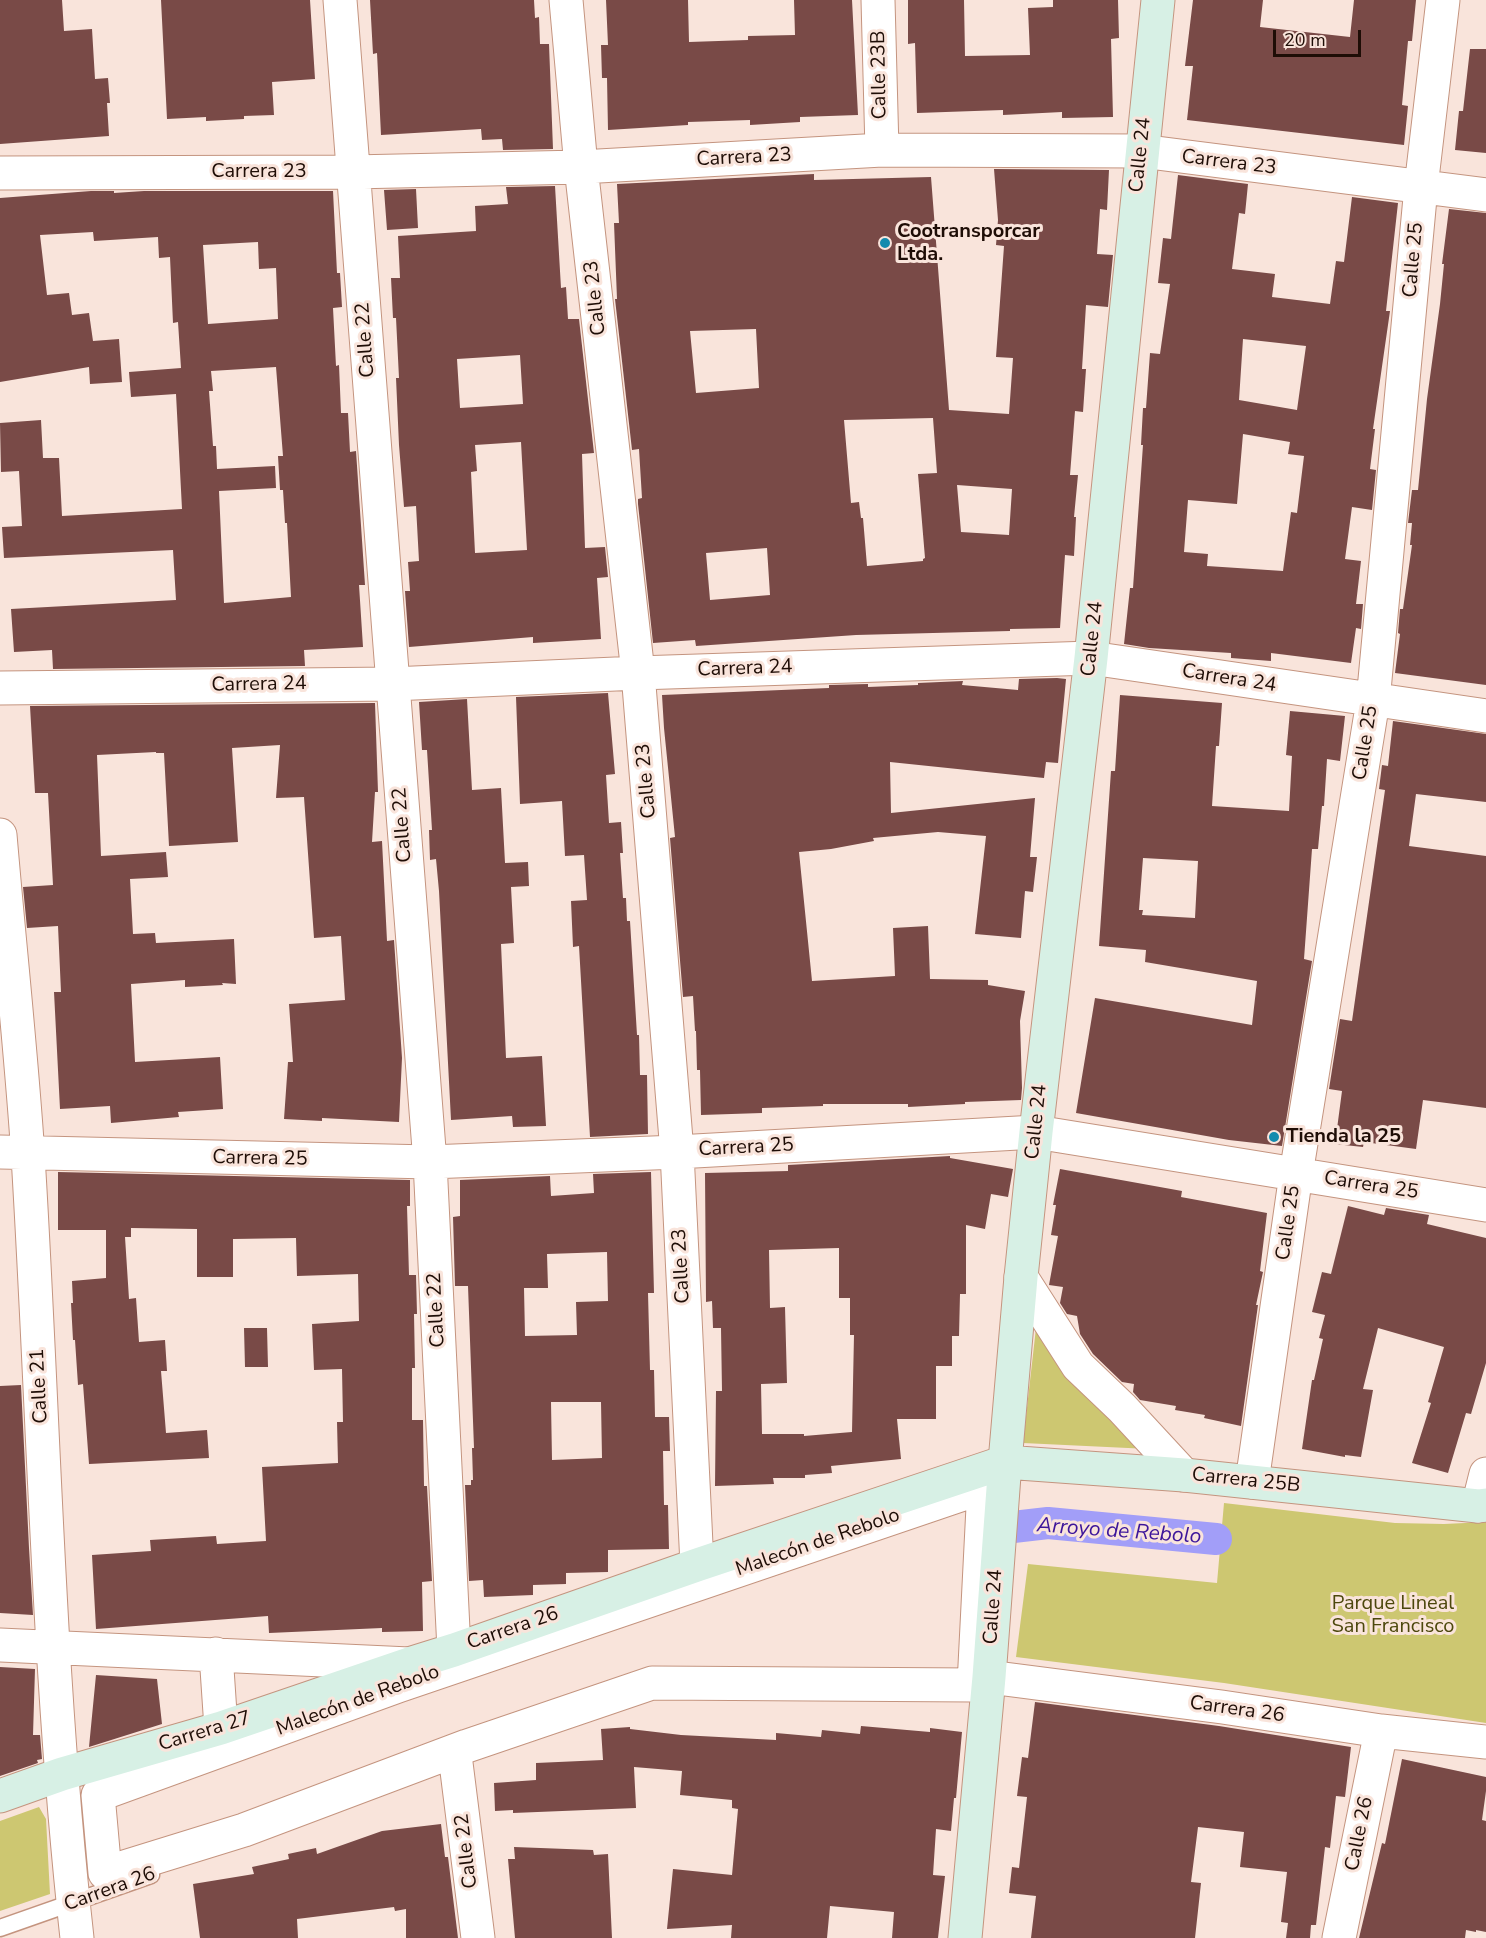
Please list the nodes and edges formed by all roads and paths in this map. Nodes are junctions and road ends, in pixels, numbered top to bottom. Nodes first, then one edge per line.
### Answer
1 (340, 0) edge
2 (566, 0) edge
3 (878, 0) edge
4 (1158, 0) edge
5 (1443, 0) edge
6 (882, 150) junction
7 (1141, 151) junction
8 (581, 167) junction
9 (352, 172) junction
10 (0, 173) edge
11 (1421, 187) junction
12 (1486, 195) edge
13 (1091, 658) junction
14 (638, 673) junction
15 (392, 684) junction
16 (0, 688) edge
17 (1373, 700) junction
18 (1486, 716) edge
19 (0, 835) edge
20 (1036, 1132) junction
21 (677, 1152) junction
22 (14, 1153) edge
23 (430, 1162) junction
24 (1296, 1174) junction
25 (1486, 1205) edge
26 (1021, 1277) junction
27 (1486, 1474) edge
28 (1184, 1475) junction
29 (1004, 1476) junction
30 (1252, 1482) junction
31 (1482, 1505) edge
32 (696, 1565) junction
33 (0, 1645) edge
34 (54, 1647) junction
35 (454, 1650) junction
36 (216, 1654) junction
37 (409, 1664) junction
38 (983, 1688) junction
39 (652, 1696) dead end
40 (221, 1728) junction
41 (1381, 1731) junction
42 (1486, 1742) edge
43 (456, 1763) joint
44 (62, 1774) junction
45 (0, 1796) edge
46 (73, 1895) junction
47 (0, 1929) edge
48 (77, 1938) edge
49 (478, 1938) edge
50 (965, 1938) edge
51 (1339, 1938) edge

1 - 9 street, Calle 22
2 - 8 street, Calle 23
3 - 6 street, Calle 23B
4 - 7 street, Calle 24
5 - 11 street, Calle 25
6 - 7 street, Carrera 23
6 - 8 street, Carrera 23
7 - 11 street, Carrera 23
7 - 13 street, Calle 24
8 - 9 street, Carrera 23
8 - 14 street, Calle 23
9 - 10 street, Carrera 23
9 - 15 street, Calle 22
11 - 12 street, Carrera 23
11 - 17 street, Calle 25
13 - 14 street, Carrera 24
13 - 17 street, Carrera 24
13 - 20 street, Calle 24
14 - 15 street, Carrera 24
14 - 21 street, Calle 23
15 - 16 street, Carrera 24
15 - 23 street, Calle 22
17 - 18 street, Carrera 24
17 - 24 street, Calle 25
19 - 22 street, Calle 21
20 - 21 street, Carrera 25
20 - 24 street, Carrera 25
20 - 26 street, Calle 24
21 - 23 street, Carrera 25
21 - 32 street, Calle 23
22 - 23 street, Carrera 25
22 - 34 street, Calle 21
23 - 35 street, Calle 22
24 - 25 street, Carrera 25
24 - 30 street, Calle 25
26 - 28 street
26 - 29 street, Calle 24
27 - 31 street
28 - 29 street, Carrera 25B
28 - 30 street, Carrera 25B
29 - 32 street, Carrera 26
29 - 38 street, Calle 24
30 - 31 street, Carrera 25B
32 - 35 street, Carrera 26
33 - 34 street, Carrera 26
34 - 36 street, Carrera 26
34 - 44 street, Calle 21
35 - 37 street, Carrera 26
36 - 37 street, Carrera 26
36 - 40 street
37 - 40 street, Carrera 27
38 - 38 street, Malecón de Rebolo
38 - 39 street, Carrera 26
38 - 41 street, Carrera 26
38 - 50 street, Calle 24
40 - 44 street, Carrera 27
41 - 42 street, Carrera 26
41 - 51 street, Calle 26
43 - 46 lane, Carrera 26
43 - 49 street, Calle 22
44 - 45 street, Carrera 27
44 - 46 street, Calle 21
46 - 47 lane, Carrera 26
46 - 48 street, Calle 21

